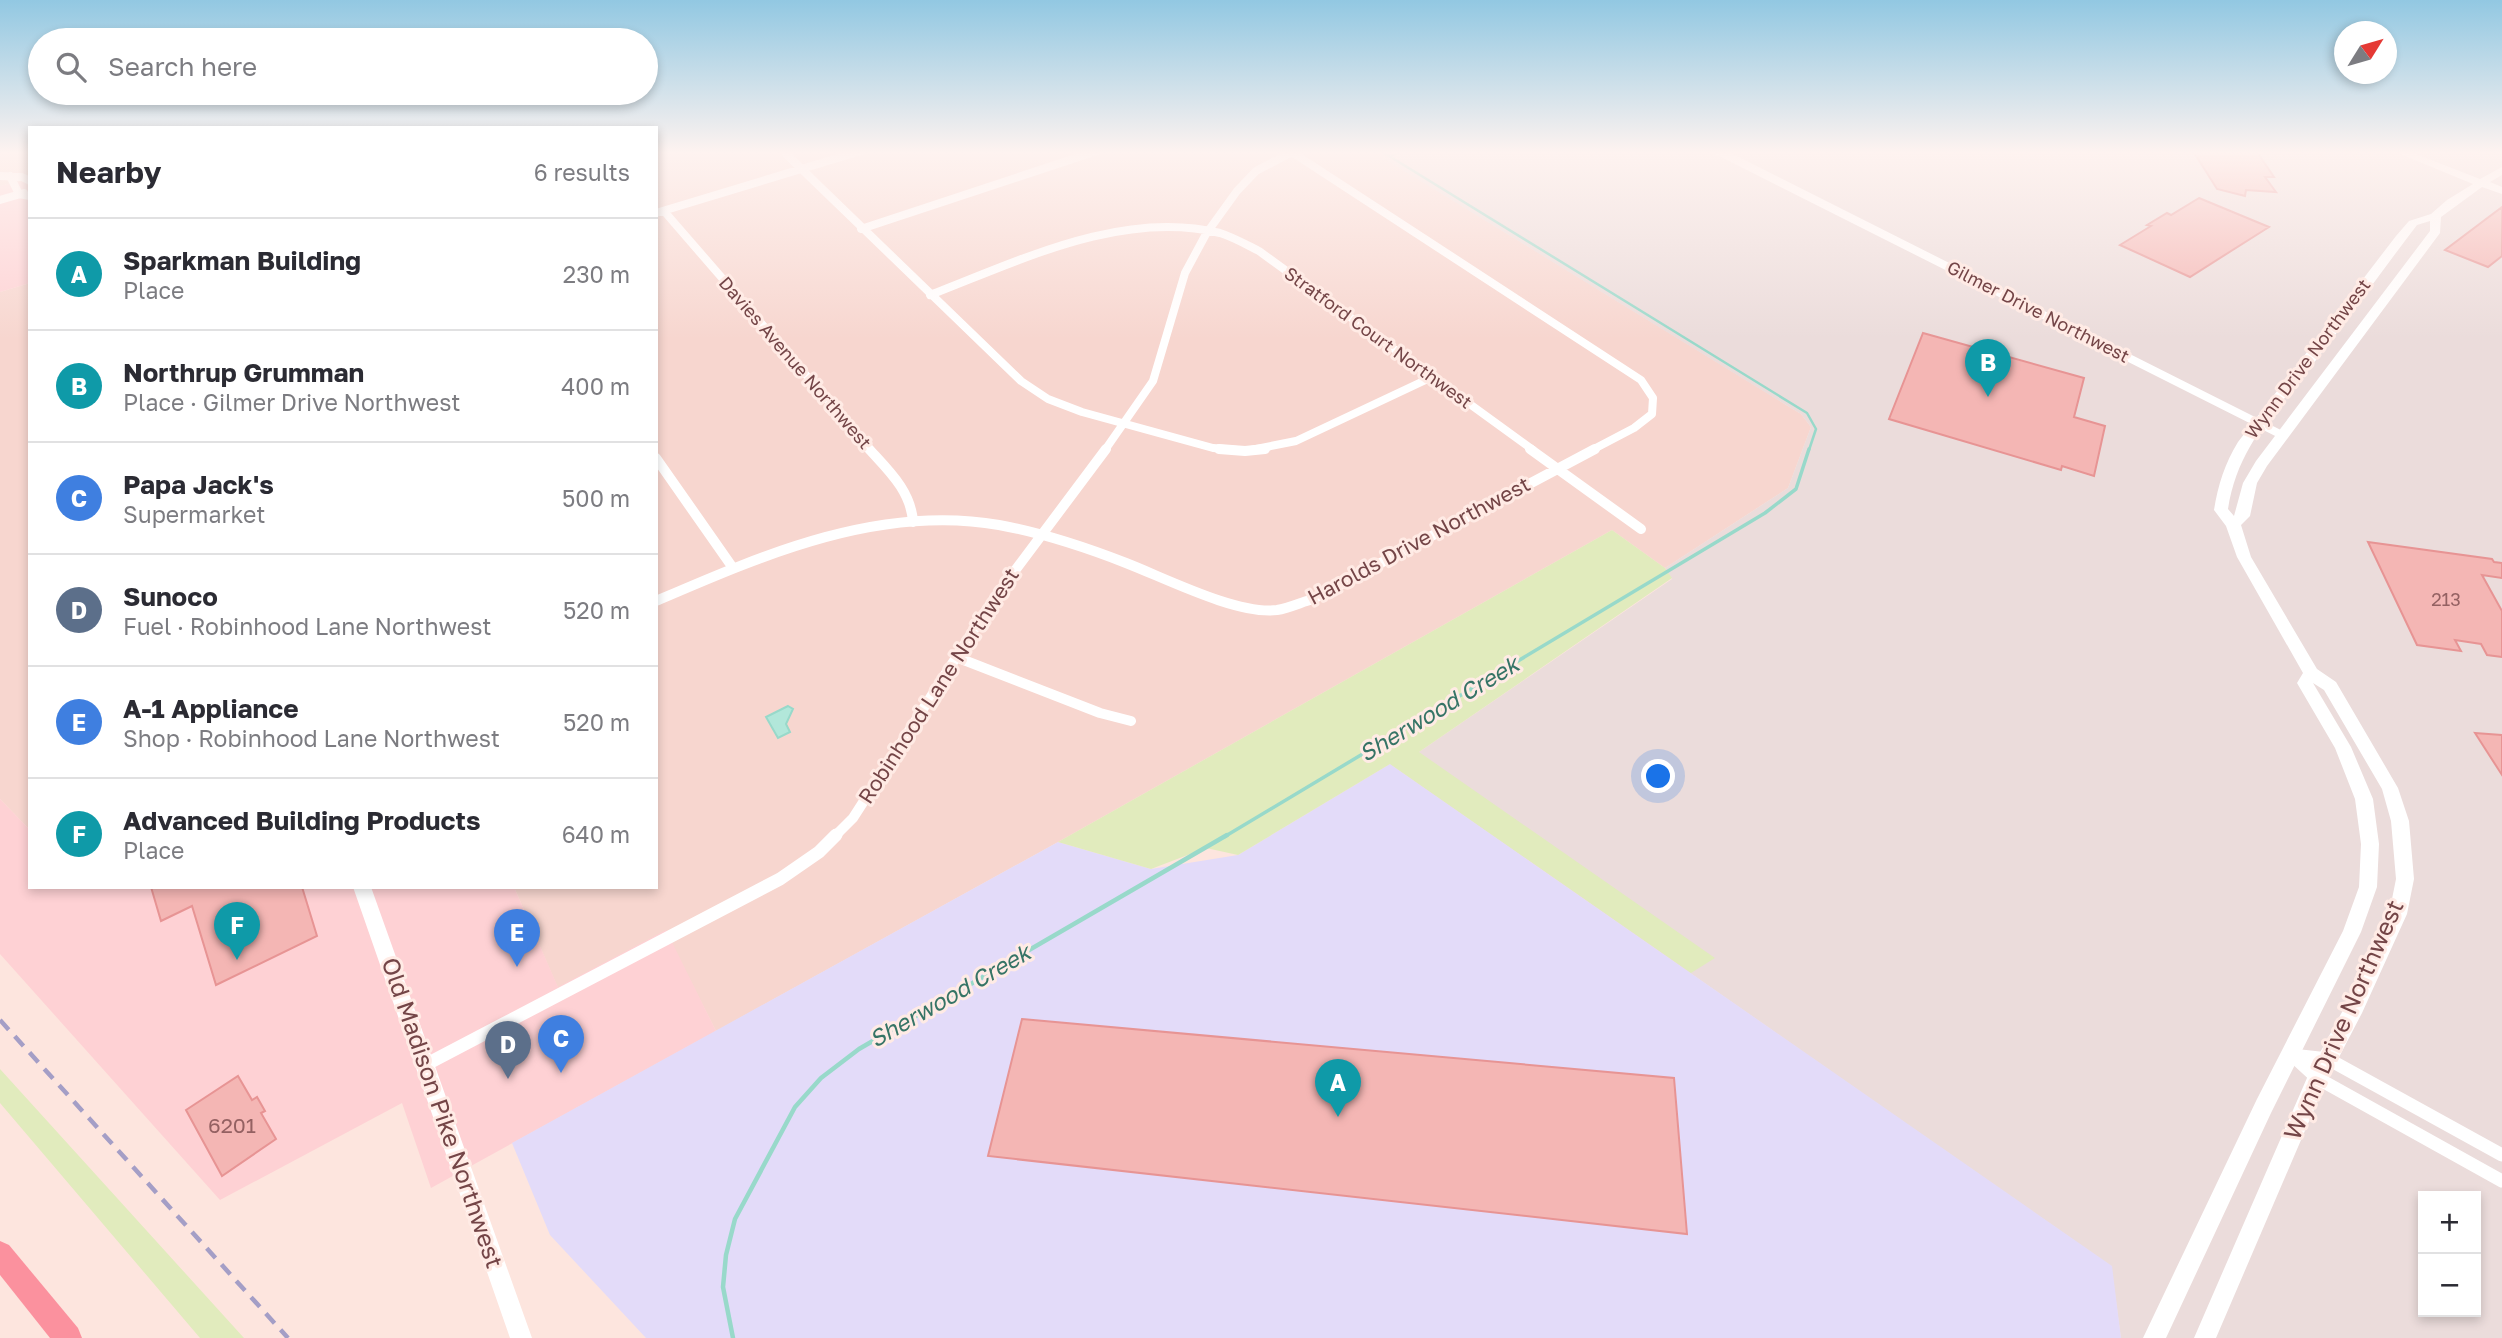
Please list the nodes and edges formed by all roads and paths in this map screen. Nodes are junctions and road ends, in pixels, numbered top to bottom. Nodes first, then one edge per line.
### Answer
1 (661, 213) edge
2 (845, 213) edge
3 (908, 213) edge
4 (1222, 213) edge
5 (1387, 213) edge
6 (1842, 213) edge
7 (2439, 213) edge
8 (2435, 216) junction
9 (861, 229) junction
10 (1209, 232) junction
11 (930, 295) junction
12 (1432, 377) junction
13 (1125, 423) junction
14 (2258, 423) junction
15 (2282, 435) junction
16 (658, 461) edge
17 (1557, 468) junction
18 (914, 522) junction
19 (2233, 524) junction
20 (1641, 529) dead end
21 (1040, 534) junction
22 (733, 568) junction
23 (658, 600) edge
24 (956, 657) junction
25 (2311, 673) junction
26 (1131, 721) dead end
27 (363, 889) edge
28 (2292, 1055) junction
29 (425, 1065) junction
30 (2322, 1069) junction
31 (2502, 1155) edge
32 (2502, 1181) edge
33 (0, 1254) edge
34 (68, 1338) edge
35 (521, 1338) edge
36 (2154, 1338) edge
37 (2205, 1338) edge

1 - 18 street, Davies Avenue Northwest
2 - 9 street
3 - 9 street
4 - 10 street, Robinhood Lane Northwest
5 - 17 street, Harolds Drive Northwest
6 - 14 street, Gilmer Drive Northwest
7 - 8 street, Wynn Drive Northwest
8 - 14 street, Wynn Drive Northwest
8 - 15 street, Wynn Drive Northwest
9 - 11 street
10 - 11 street, Stratford Court Northwest
10 - 12 street, Stratford Court Northwest
10 - 13 street, Robinhood Lane Northwest
11 - 13 street
12 - 13 street
12 - 17 street, Stratford Court Northwest
13 - 21 street, Robinhood Lane Northwest
14 - 15 street, Gilmer Drive Northwest
14 - 19 street, Wynn Drive Northwest
15 - 19 street, Wynn Drive Northwest
16 - 22 street
17 - 20 street, Stratford Court Northwest
17 - 21 street, Harolds Drive Northwest
18 - 21 street, Harolds Drive Northwest
18 - 22 street, Harolds Drive Northwest
19 - 25 street, Wynn Drive Northwest
21 - 24 street, Robinhood Lane Northwest
22 - 23 street, Harolds Drive Northwest
24 - 26 street
24 - 29 street, Robinhood Lane Northwest
25 - 28 street, Wynn Drive Northwest
25 - 30 street, Wynn Drive Northwest
27 - 29 street, Old Madison Pike Northwest
28 - 30 street
28 - 30 street
28 - 36 street, Wynn Drive Northwest
29 - 35 street, Old Madison Pike Northwest
30 - 31 street
30 - 32 street
30 - 37 street, Wynn Drive Northwest
33 - 34 highway

